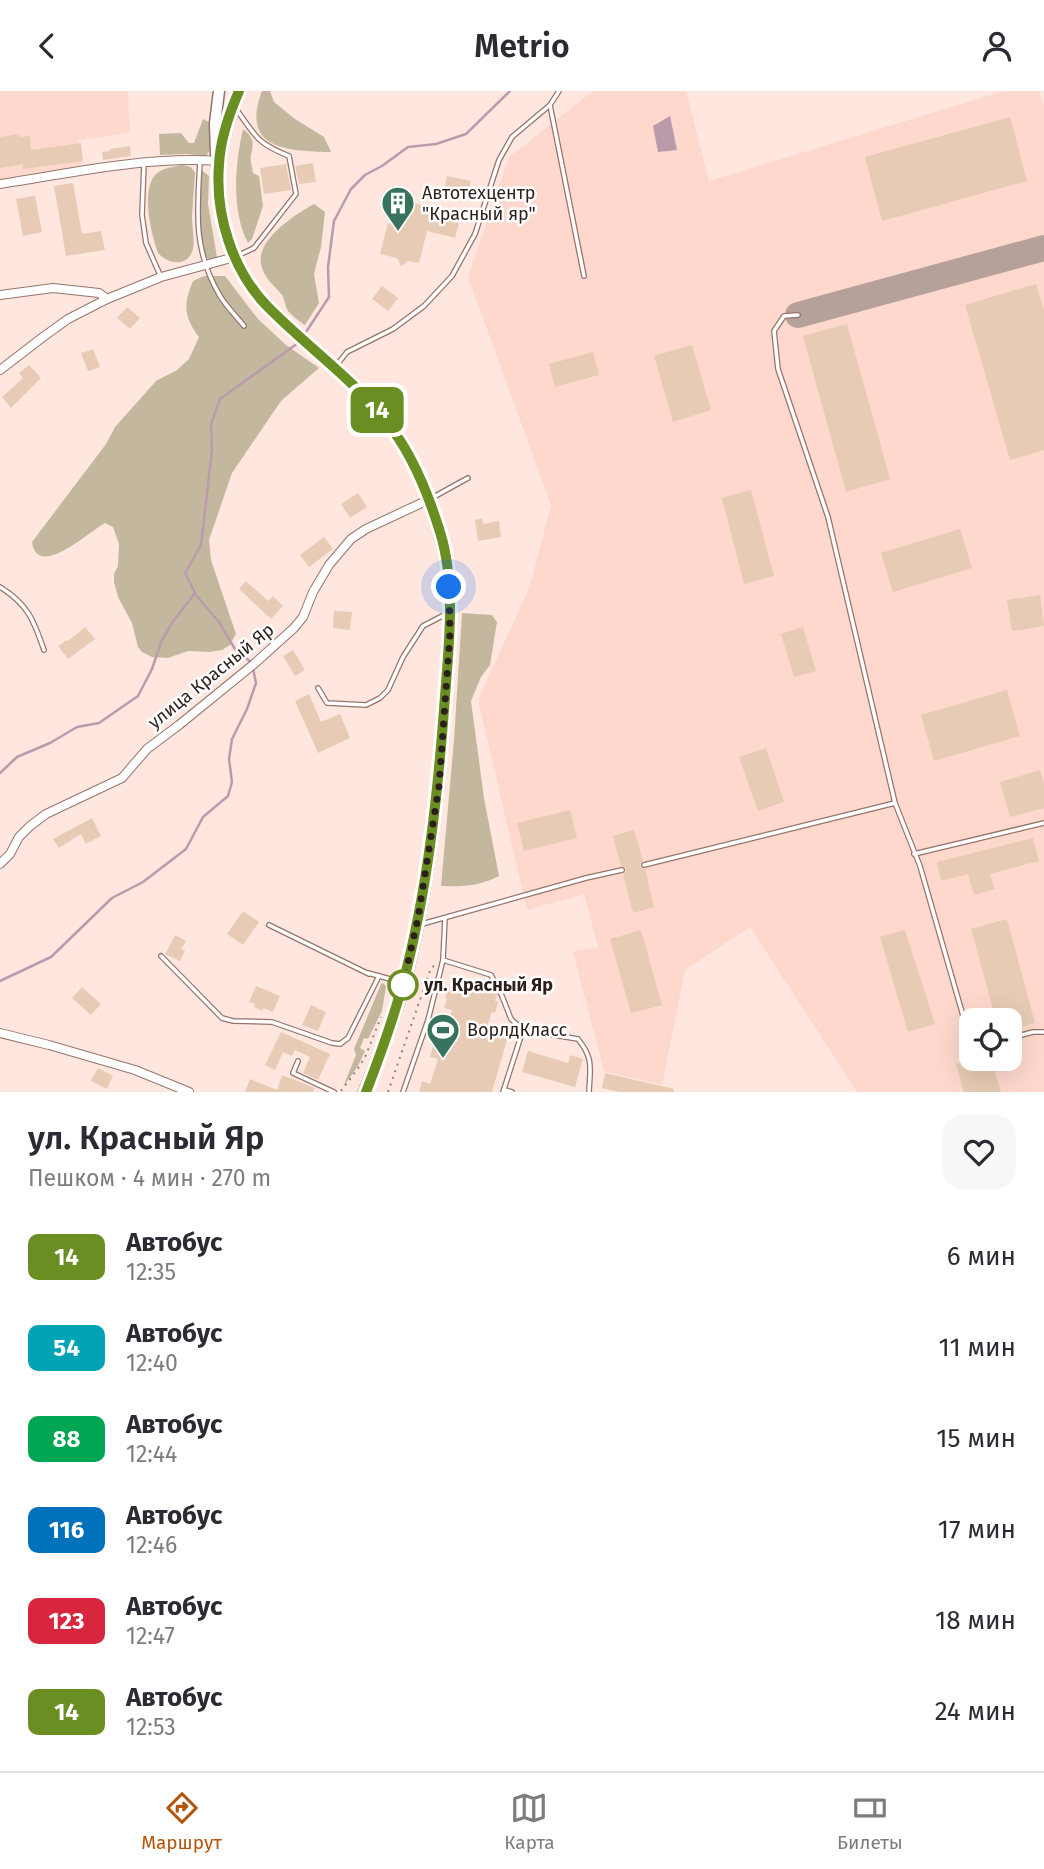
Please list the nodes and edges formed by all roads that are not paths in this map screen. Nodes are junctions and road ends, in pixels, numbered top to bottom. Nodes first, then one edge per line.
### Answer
1 (219, 91) edge
2 (239, 91) edge
3 (559, 91) edge
4 (233, 105) junction
5 (550, 105) junction
6 (200, 160) junction
7 (144, 161) junction
8 (218, 161) junction
9 (0, 184) edge
10 (235, 257) junction
11 (205, 265) junction
12 (584, 276) dead end
13 (160, 277) junction
14 (0, 295) edge
15 (107, 299) junction
16 (798, 315) dead end
17 (244, 325) dead end
18 (334, 367) junction
19 (0, 370) edge
20 (468, 478) dead end
21 (428, 500) junction
22 (0, 587) edge
23 (450, 612) junction
24 (44, 650) dead end
25 (318, 688) dead end
26 (895, 803) junction
27 (1044, 823) edge
28 (914, 854) junction
29 (0, 864) edge
30 (644, 865) dead end
31 (622, 870) dead end
32 (445, 918) junction
33 (269, 925) dead end
34 (417, 925) junction
35 (161, 956) dead end
36 (443, 960) junction
37 (379, 976) junction
38 (403, 982) junction
39 (961, 1008) edge
40 (523, 1030) junction
41 (1044, 1032) edge
42 (0, 1033) edge
43 (1022, 1035) edge
44 (298, 1061) dead end
45 (504, 1091) edge
46 (189, 1092) edge
47 (334, 1092) edge
48 (365, 1092) edge
49 (402, 1092) edge
50 (512, 1092) edge
51 (589, 1092) edge

1 - 8 street
2 - 4 main road
3 - 5 lane
4 - 8 main road
4 - 10 lane
5 - 12 lane
5 - 18 lane
6 - 7 street
6 - 8 street
6 - 11 lane
7 - 9 street
7 - 13 lane
8 - 10 main road
10 - 11 street
10 - 18 main road
11 - 13 street
11 - 17 lane
13 - 15 street
14 - 15 street
15 - 19 street
16 - 26 lane
18 - 21 main road
20 - 21 lane
21 - 23 main road
21 - 29 street, улица Красный Яр
22 - 24 lane
23 - 25 lane
23 - 34 main road
26 - 28 lane
26 - 30 lane
27 - 28 lane
28 - 39 lane
31 - 32 lane
32 - 34 lane
32 - 36 lane
33 - 37 lane
34 - 38 main road
35 - 37 lane
36 - 40 lane
36 - 49 lane
37 - 38 lane
38 - 48 main road
40 - 45 lane
40 - 51 lane
41 - 43 lane
42 - 46 street
44 - 47 lane
45 - 50 lane

